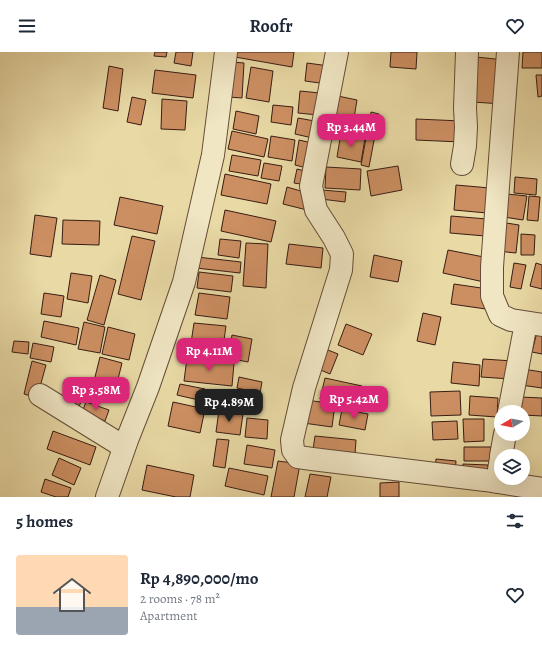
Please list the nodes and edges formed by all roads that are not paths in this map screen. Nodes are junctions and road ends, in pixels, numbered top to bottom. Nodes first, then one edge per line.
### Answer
1 (226, 52) edge
2 (337, 52) edge
3 (466, 52) edge
4 (508, 52) edge
5 (462, 164) dead end
6 (534, 324) edge
7 (40, 395) dead end
8 (511, 405) edge
9 (126, 443) junction
10 (494, 482) edge
11 (516, 485) edge
12 (542, 489) edge
13 (107, 497) edge

1 - 9 street
2 - 10 street
3 - 5 street
4 - 6 street
6 - 8 street
7 - 9 street
9 - 13 street
11 - 12 street

